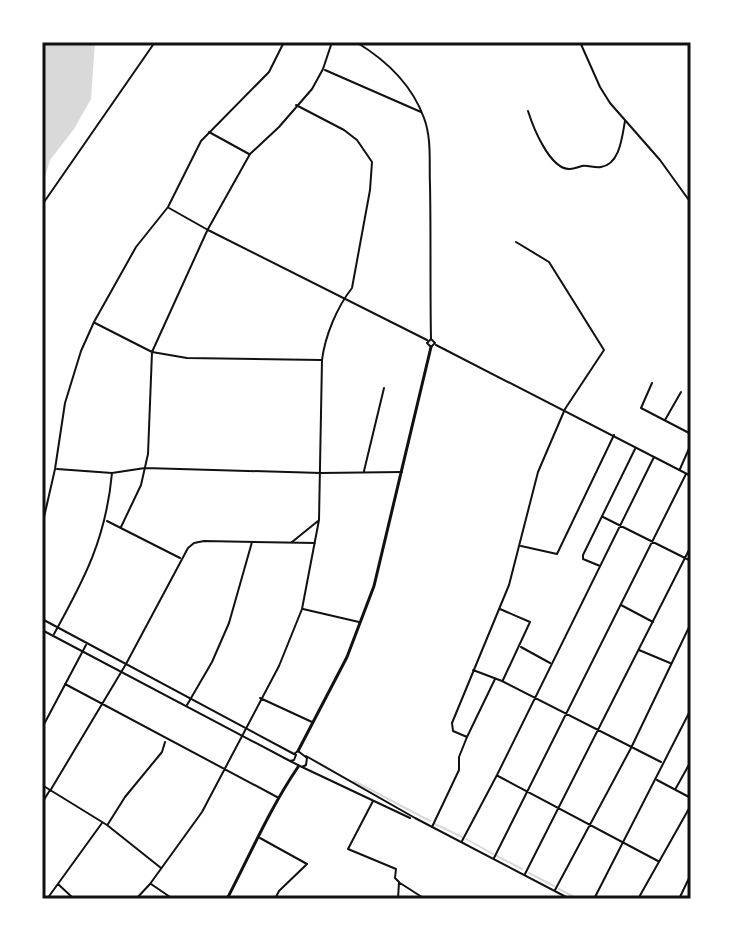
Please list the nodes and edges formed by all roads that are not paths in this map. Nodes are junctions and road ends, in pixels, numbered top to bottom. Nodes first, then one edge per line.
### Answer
1 (155, 42) edge
2 (284, 42) edge
3 (332, 42) edge
4 (356, 42) edge
5 (580, 42) edge
6 (323, 69) junction
7 (296, 105) junction
8 (528, 111) dead end
9 (422, 113) junction
10 (625, 120) junction
11 (209, 132) junction
12 (250, 154) junction
13 (691, 203) edge
14 (42, 205) edge
15 (168, 207) junction
16 (208, 230) junction
17 (516, 242) dead end
18 (343, 299) junction
19 (94, 322) junction
20 (429, 340) junction
21 (433, 346) junction
22 (152, 352) junction
23 (322, 360) junction
24 (652, 383) dead end
25 (384, 388) dead end
26 (681, 392) dead end
27 (565, 409) junction
28 (664, 421) junction
29 (691, 434) edge
30 (614, 435) junction
31 (691, 444) edge
32 (636, 448) junction
33 (654, 457) junction
34 (145, 468) junction
35 (55, 469) junction
36 (679, 470) junction
37 (363, 472) junction
38 (403, 472) junction
39 (112, 473) junction
40 (321, 473) junction
41 (686, 474) junction
42 (691, 476) edge
43 (603, 517) junction
44 (319, 520) junction
45 (106, 521) junction
46 (42, 526) edge
47 (621, 526) junction
48 (121, 527) junction
49 (253, 541) junction
50 (292, 542) junction
51 (654, 542) junction
52 (317, 543) junction
53 (520, 545) junction
54 (691, 546) edge
55 (685, 558) junction
56 (181, 559) junction
57 (691, 561) edge
58 (600, 567) junction
59 (620, 604) junction
60 (302, 609) junction
61 (499, 609) junction
62 (42, 619) edge
63 (361, 622) junction
64 (653, 622) junction
65 (691, 623) edge
66 (57, 628) junction
67 (42, 630) edge
68 (53, 635) junction
69 (87, 644) junction
70 (520, 646) junction
71 (639, 650) junction
72 (82, 651) junction
73 (551, 663) junction
74 (126, 664) junction
75 (671, 664) junction
76 (472, 670) junction
77 (121, 672) junction
78 (495, 678) junction
79 (502, 681) junction
80 (65, 684) junction
81 (260, 698) junction
82 (533, 698) junction
83 (190, 699) junction
84 (103, 705) junction
85 (187, 705) junction
86 (691, 710) edge
87 (567, 715) junction
88 (313, 723) junction
89 (42, 728) edge
90 (244, 728) junction
91 (598, 730) junction
92 (242, 735) junction
93 (467, 737) junction
94 (166, 739) junction
95 (631, 748) junction
96 (296, 753) junction
97 (306, 756) junction
98 (290, 761) junction
99 (691, 761) edge
100 (663, 763) junction
101 (300, 767) junction
102 (224, 768) junction
103 (497, 775) junction
104 (656, 779) junction
105 (42, 785) edge
106 (359, 787) junction
107 (50, 790) junction
108 (676, 790) junction
109 (528, 791) junction
110 (356, 793) junction
111 (690, 796) edge
112 (277, 797) junction
113 (373, 801) junction
114 (42, 803) edge
115 (691, 805) edge
116 (559, 807) junction
117 (415, 818) junction
118 (103, 822) junction
119 (589, 823) junction
120 (107, 825) junction
121 (432, 827) junction
122 (259, 838) junction
123 (623, 841) junction
124 (461, 842) junction
125 (493, 859) junction
126 (658, 861) junction
127 (162, 869) junction
128 (691, 874) edge
129 (524, 875) junction
130 (690, 880) edge
131 (399, 882) junction
132 (58, 884) junction
133 (150, 884) junction
134 (555, 891) junction
135 (47, 899) edge
136 (74, 899) edge
137 (136, 899) edge
138 (173, 899) edge
139 (227, 899) edge
140 (275, 899) edge
141 (398, 899) edge
142 (425, 899) edge
143 (570, 899) edge
144 (594, 899) edge
145 (638, 899) edge
146 (679, 899) edge

1 - 14 street
2 - 11 street
3 - 6 street
4 - 9 street
5 - 10 street
6 - 7 street
6 - 9 street
7 - 12 street
7 - 18 street
8 - 10 street
9 - 20 street
10 - 13 street
11 - 12 street
11 - 15 street
12 - 16 street
15 - 16 street
15 - 19 street
16 - 18 street
16 - 22 street
17 - 27 street
18 - 20 street
18 - 23 street
19 - 22 street
19 - 35 street
20 - 21 street
20 - 21 street
21 - 27 street
21 - 38 highway
22 - 23 street
22 - 34 street
23 - 40 street
24 - 28 street
25 - 37 street
26 - 28 street
27 - 30 street
27 - 53 street
28 - 29 street
30 - 32 street
30 - 53 street
31 - 36 street
32 - 33 street
32 - 43 street
33 - 36 street
33 - 47 street
34 - 39 street
34 - 40 street
34 - 48 street
35 - 39 street
35 - 46 street
36 - 41 street
37 - 38 street
37 - 40 street
38 - 63 highway
39 - 45 street
40 - 44 street
41 - 42 street
41 - 51 street
43 - 47 street
43 - 58 street
44 - 50 street
44 - 52 street
45 - 48 street
45 - 66 street
47 - 51 street
47 - 58 street
48 - 56 street
49 - 50 street
49 - 56 street
49 - 83 street
50 - 52 street
51 - 55 street
51 - 59 street
52 - 60 street
53 - 61 street
54 - 55 street
55 - 57 street
55 - 64 street
56 - 74 street
58 - 73 street
59 - 64 street
59 - 87 street
60 - 63 street
60 - 81 street
61 - 70 street
61 - 76 street
62 - 66 street
63 - 88 highway
64 - 71 street
65 - 75 street
66 - 68 street
66 - 69 street
67 - 68 street
68 - 72 street
69 - 72 street
69 - 74 street
70 - 73 street
70 - 79 street
71 - 75 street
71 - 91 street
72 - 77 street
72 - 80 street
73 - 82 street
74 - 77 street
74 - 83 street
75 - 95 street
76 - 78 street
76 - 93 street
77 - 84 street
77 - 85 street
78 - 79 street
78 - 93 street
79 - 82 street
80 - 84 street
80 - 89 street
81 - 88 street
81 - 90 street
82 - 87 street
82 - 103 street
83 - 85 street
83 - 90 street
84 - 94 street
84 - 107 street
85 - 92 street
86 - 100 street
87 - 91 street
87 - 109 street
88 - 96 highway
90 - 92 street
90 - 96 street
91 - 95 street
91 - 116 street
92 - 98 street
92 - 102 street
93 - 121 street
94 - 102 street
94 - 120 street
95 - 100 street
95 - 119 street
96 - 97 street
96 - 98 street
97 - 101 street
97 - 106 street
98 - 101 street
99 - 108 street
100 - 104 street
101 - 110 street
101 - 112 highway
102 - 112 street
102 - 127 street
103 - 109 street
103 - 124 street
104 - 108 street
104 - 123 street
105 - 107 street
106 - 110 street
106 - 117 street
107 - 114 street
107 - 118 street
108 - 111 street
109 - 116 street
109 - 125 street
110 - 113 street
112 - 122 highway
113 - 117 street
113 - 131 street
115 - 126 street
116 - 119 street
116 - 129 street
117 - 121 street
118 - 120 street
118 - 132 street
119 - 123 street
119 - 134 street
120 - 127 street
121 - 124 street
122 - 139 highway
122 - 140 street
123 - 126 street
123 - 144 street
124 - 125 street
125 - 129 street
126 - 145 street
127 - 133 street
128 - 130 street
129 - 134 street
130 - 146 street
131 - 141 street
131 - 142 street
132 - 135 street
132 - 136 street
133 - 137 street
133 - 138 street
134 - 143 street

